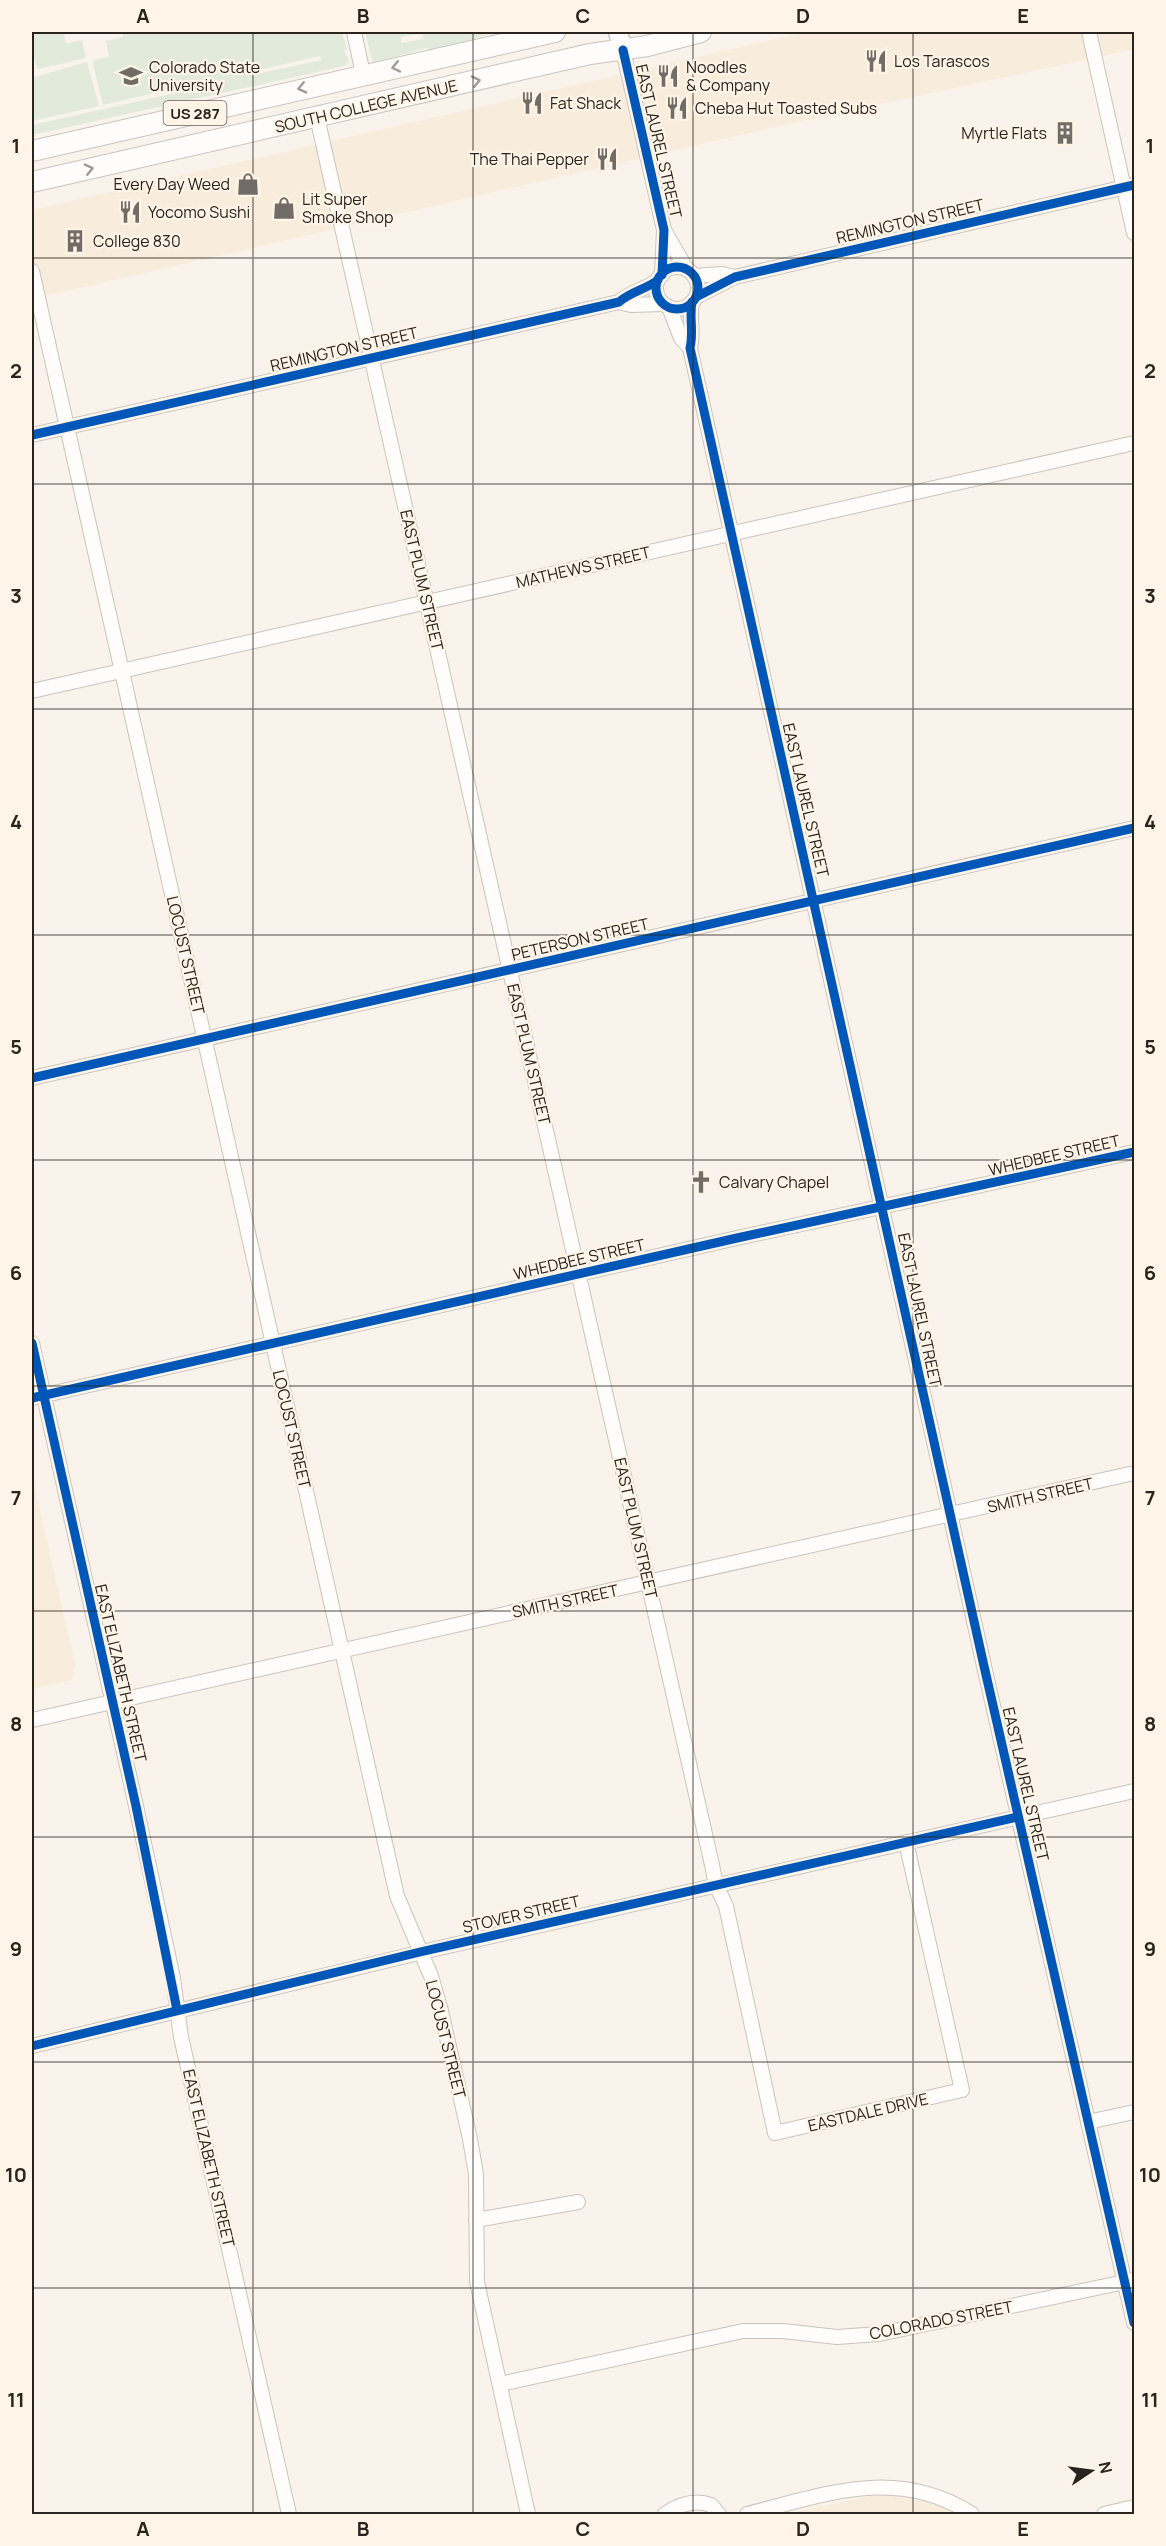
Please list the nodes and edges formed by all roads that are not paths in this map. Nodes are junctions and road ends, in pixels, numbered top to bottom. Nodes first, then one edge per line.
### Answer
1 (354, 32) edge
2 (555, 32) edge
3 (701, 32) edge
4 (1089, 32) edge
5 (621, 41) edge
6 (361, 75) junction
7 (317, 117) junction
8 (93, 137) junction
9 (32, 151) edge
10 (32, 165) edge
11 (32, 182) edge
12 (1129, 187) edge
13 (664, 230) junction
14 (1134, 233) edge
15 (32, 271) edge
16 (690, 273) junction
17 (735, 277) junction
18 (660, 278) junction
19 (694, 300) junction
20 (619, 302) junction
21 (666, 306) junction
22 (690, 348) junction
23 (372, 358) junction
24 (67, 427) junction
25 (32, 435) edge
26 (1134, 443) edge
27 (731, 534) junction
28 (427, 602) junction
29 (122, 671) junction
30 (32, 691) edge
31 (1134, 828) edge
32 (814, 901) junction
33 (510, 970) junction
34 (205, 1039) junction
35 (32, 1078) edge
36 (1134, 1152) edge
37 (882, 1208) junction
38 (580, 1274) junction
39 (32, 1343) edge
40 (273, 1343) junction
41 (38, 1397) edge
42 (1134, 1473) edge
43 (950, 1515) junction
44 (648, 1582) junction
45 (342, 1650) junction
46 (112, 1701) junction
47 (32, 1720) edge
48 (1134, 1791) edge
49 (1018, 1817) junction
50 (906, 1842) junction
51 (716, 1885) junction
52 (420, 1952) junction
53 (177, 2010) junction
54 (32, 2046) edge
55 (1134, 2112) edge
56 (1088, 2122) junction
57 (578, 2202) dead end
58 (476, 2220) junction
59 (1130, 2281) edge
60 (1134, 2323) edge
61 (500, 2385) junction
62 (1134, 2507) edge
63 (289, 2514) edge
64 (528, 2514) edge
65 (665, 2514) edge
66 (719, 2514) edge
67 (747, 2514) edge
68 (972, 2514) edge
69 (1104, 2514) edge

1 - 6 street
2 -> 6 highway, SOUTH COLLEGE AVENUE / US 287
3 - 5 highway, SOUTH COLLEGE AVENUE / US 287
4 - 12 street
7 -> 5 highway, SOUTH COLLEGE AVENUE / US 287
5 - 13 street, EAST LAUREL STREET
6 - 7 highway
6 -> 8 highway, SOUTH COLLEGE AVENUE / US 287
11 -> 7 highway, SOUTH COLLEGE AVENUE / US 287
7 - 23 street, EAST PLUM STREET
8 - 9 highway, SOUTH COLLEGE AVENUE / US 287
8 - 10 highway
12 - 14 street
12 - 17 street, REMINGTON STREET
13 - 16 street, EAST LAUREL STREET
13 - 18 street, EAST LAUREL STREET
15 - 24 street, LOCUST STREET
16 - 17 street, REMINGTON STREET
16 - 18 street
16 - 19 street
17 - 19 street, REMINGTON STREET
18 - 20 street, REMINGTON STREET
18 - 21 street
19 - 21 street
19 - 22 street, EAST LAUREL STREET
20 - 21 street, REMINGTON STREET
20 - 23 street, REMINGTON STREET
21 - 22 street, EAST LAUREL STREET
22 - 27 street, EAST LAUREL STREET
23 - 24 street, REMINGTON STREET
23 - 28 street, EAST PLUM STREET
24 - 25 street, REMINGTON STREET
24 - 29 street, LOCUST STREET
26 - 27 street, MATHEWS STREET
27 - 28 street, MATHEWS STREET
27 - 32 street, EAST LAUREL STREET
28 - 29 street, MATHEWS STREET
28 - 33 street, EAST PLUM STREET
29 - 30 street, MATHEWS STREET
29 - 34 street, LOCUST STREET
31 - 32 street, PETERSON STREET
32 - 33 street, PETERSON STREET
32 - 37 street, EAST LAUREL STREET
33 - 34 street, PETERSON STREET
33 - 38 street, EAST PLUM STREET
34 - 35 street, PETERSON STREET
34 - 40 street, LOCUST STREET
36 - 37 street, WHEDBEE STREET
37 - 38 street, WHEDBEE STREET
37 - 43 street, EAST LAUREL STREET
38 - 40 street, WHEDBEE STREET
38 - 44 street, EAST PLUM STREET
39 - 41 street, EAST ELIZABETH STREET
40 - 41 street, WHEDBEE STREET
40 - 45 street, LOCUST STREET
41 - 46 street, EAST ELIZABETH STREET
42 - 43 street, SMITH STREET
43 - 44 street, SMITH STREET
43 - 49 street, EAST LAUREL STREET
44 - 45 street, SMITH STREET
44 - 51 street, EAST PLUM STREET
45 - 46 street, SMITH STREET
45 - 52 street, LOCUST STREET
46 - 47 street, SMITH STREET
46 - 53 street, EAST ELIZABETH STREET
48 - 49 street, STOVER STREET
49 - 50 street, STOVER STREET
49 - 56 street, EAST LAUREL STREET
50 - 51 street, STOVER STREET
50 - 51 street, EASTDALE DRIVE
51 - 52 street, STOVER STREET
52 - 53 street, STOVER STREET
52 - 58 street, LOCUST STREET
53 - 54 street, STOVER STREET
53 - 63 street, EAST ELIZABETH STREET
55 - 56 street
56 - 59 street, EAST LAUREL STREET
57 - 58 street
58 - 61 street, LOCUST STREET
59 - 60 street, EAST LAUREL STREET
59 - 61 street, COLORADO STREET
61 - 64 street, LOCUST STREET
62 - 69 street
65 - 66 street
67 - 68 street

